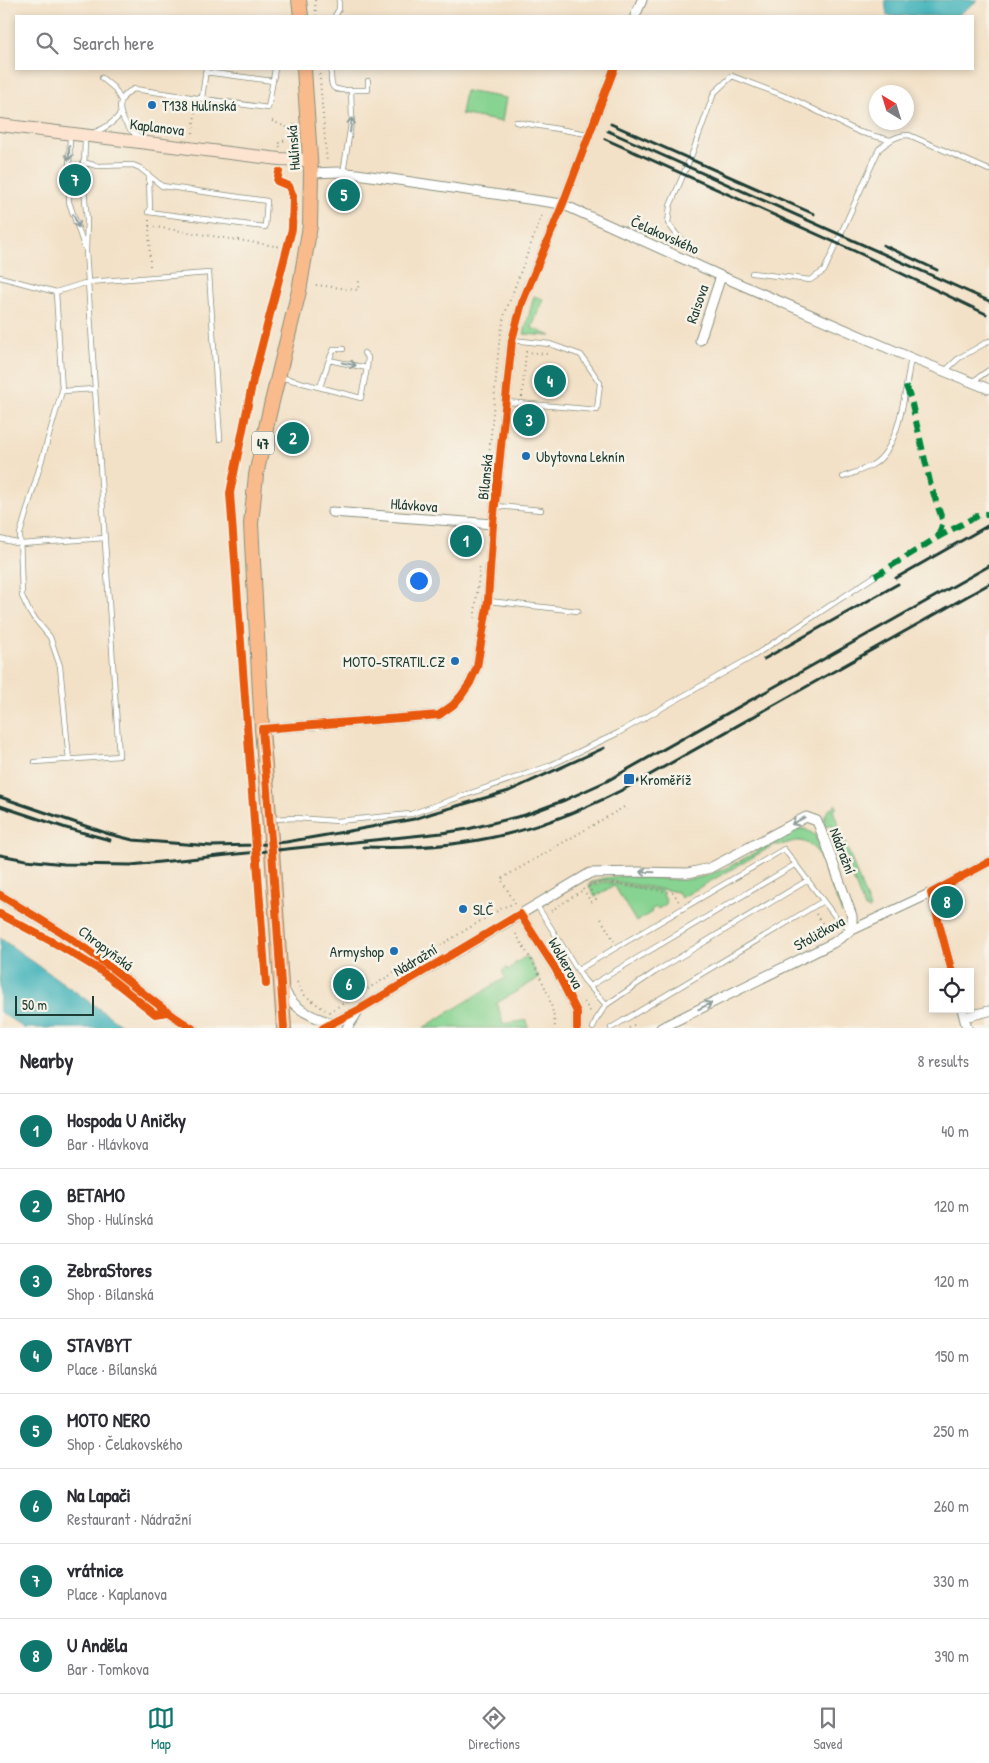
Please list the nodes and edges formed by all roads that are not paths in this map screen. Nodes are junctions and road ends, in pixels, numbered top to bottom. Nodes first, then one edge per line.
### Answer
1 (300, 0) edge
2 (339, 0) edge
3 (642, 0) edge
4 (301, 15) edge
5 (335, 15) edge
6 (635, 15) edge
7 (275, 70) edge
8 (304, 70) edge
9 (331, 70) edge
10 (614, 70) edge
11 (206, 71) edge
12 (102, 78) dead end
13 (273, 81) junction
14 (368, 81) dead end
15 (351, 90) junction
16 (202, 98) junction
17 (121, 100) junction
18 (121, 112) junction
19 (516, 122) dead end
20 (0, 125) edge
21 (70, 134) junction
22 (588, 134) junction
23 (85, 135) junction
24 (890, 140) junction
25 (147, 142) junction
26 (83, 162) junction
27 (311, 166) junction
28 (84, 170) dead end
29 (989, 170) edge
30 (69, 171) dead end
31 (343, 173) junction
32 (149, 176) junction
33 (84, 189) dead end
34 (69, 190) dead end
35 (562, 204) junction
36 (690, 246) dead end
37 (86, 251) junction
38 (752, 273) dead end
39 (721, 276) junction
40 (0, 278) edge
41 (88, 282) junction
42 (56, 292) junction
43 (512, 340) junction
44 (700, 340) dead end
45 (989, 341) edge
46 (343, 349) dead end
47 (364, 353) dead end
48 (911, 358) junction
49 (329, 360) junction
50 (367, 368) junction
51 (989, 370) edge
52 (945, 371) junction
53 (278, 376) junction
54 (972, 382) junction
55 (320, 387) junction
56 (95, 389) junction
57 (989, 390) edge
58 (62, 391) junction
59 (507, 399) junction
60 (220, 439) dead end
61 (843, 476) dead end
62 (495, 506) junction
63 (541, 510) dead end
64 (332, 512) dead end
65 (493, 524) junction
66 (105, 538) junction
67 (0, 539) edge
68 (21, 544) junction
69 (875, 576) dead end
70 (488, 601) junction
71 (578, 611) dead end
72 (262, 729) junction
73 (69, 760) junction
74 (35, 762) dead end
75 (270, 819) junction
76 (989, 862) edge
77 (796, 864) junction
78 (808, 880) junction
79 (931, 893) junction
80 (0, 895) edge
81 (823, 901) junction
82 (536, 904) junction
83 (520, 914) junction
84 (852, 930) junction
85 (951, 968) edge
86 (578, 970) junction
87 (281, 983) junction
88 (590, 986) junction
89 (606, 1005) junction
90 (360, 1009) junction
91 (989, 1011) edge
92 (974, 1012) edge
93 (963, 1013) edge
94 (333, 1022) junction
95 (192, 1028) edge
96 (284, 1028) edge
97 (323, 1028) edge
98 (347, 1028) edge
99 (577, 1028) edge
100 (593, 1028) edge
101 (611, 1028) edge
102 (661, 1028) edge
103 (967, 1028) edge

1 - 4 main road
2 - 5 lane
3 - 6 street
7 - 13 lane
8 - 27 main road, Hulínská / 47
9 - 15 lane
10 - 22 street, Bílanská
11 - 13 lane
11 - 16 lane
12 - 17 lane
13 - 16 lane
14 - 15 lane
31 -> 15 lane
16 - 17 lane
17 - 18 lane
18 - 23 lane
18 - 25 lane
19 - 22 lane
20 - 21 main road, Kaplanova
21 - 23 main road, Kaplanova
21 -> 30 lane
22 - 35 street, Bílanská
23 - 25 main road, Kaplanova
23 - 26 lane
24 - 29 lane
24 - 36 lane
24 - 38 lane
25 - 27 main road, Kaplanova
26 - 28 lane
26 - 32 lane
27 - 31 street, Čelakovského
27 - 53 main road, Hulínská / 47
31 - 35 street, Čelakovského
32 - 32 lane
33 - 37 lane
34 -> 37 lane
35 - 39 street, Čelakovského
35 - 43 street, Bílanská
37 - 41 lane
39 - 44 street, Raisova
39 - 48 street, Čelakovského
40 - 42 lane
41 - 42 lane
41 - 56 lane
41 - 60 lane
42 - 58 lane
43 - 59 street, Bílanská
43 - 59 lane
45 - 52 lane
46 - 49 lane
47 - 50 lane
48 - 52 street, Čelakovského
48 - 61 lane
49 -> 50 lane
49 - 55 lane
50 - 55 lane
51 - 54 lane
52 - 54 street, Čelakovského
53 - 55 lane
53 - 72 main road, Hulínská / 47
54 - 57 street, Čelakovského
56 - 58 lane
56 - 66 lane
58 - 68 lane
59 - 62 street, Bílanská
62 - 63 lane
62 - 65 street, Bílanská
64 - 65 street, Hlávkova
65 - 70 street, Bílanská
66 - 68 lane
66 - 73 lane
67 - 68 lane
68 - 73 lane
69 - 75 lane
70 - 71 lane
70 - 72 street, Bílanská
72 - 75 main road, Hulínská / 47
73 - 74 lane
75 - 87 main road, Hulínská / 47
76 - 79 street, Stoličkova
77 - 78 lane
77 - 86 lane
77 - 88 lane
78 - 81 lane
78 - 89 lane
79 - 84 street, Stoličkova
79 - 85 street
80 - 95 street, Chropyňská
81 - 84 lane
81 - 101 lane
82 - 83 street, Nádražní
84 -> 82 street, Nádražní
82 - 86 lane
83 - 90 street, Nádražní
83 - 99 street, Wolkerova
102 -> 84 street, Stoličkova
86 - 88 lane
87 - 94 street
87 - 96 main road, Hulínská / 47
88 - 89 lane
89 - 100 lane
90 - 94 street, Nádražní
90 - 98 street
91 - 92 street
93 - 103 street
94 - 97 street, Nádražní

